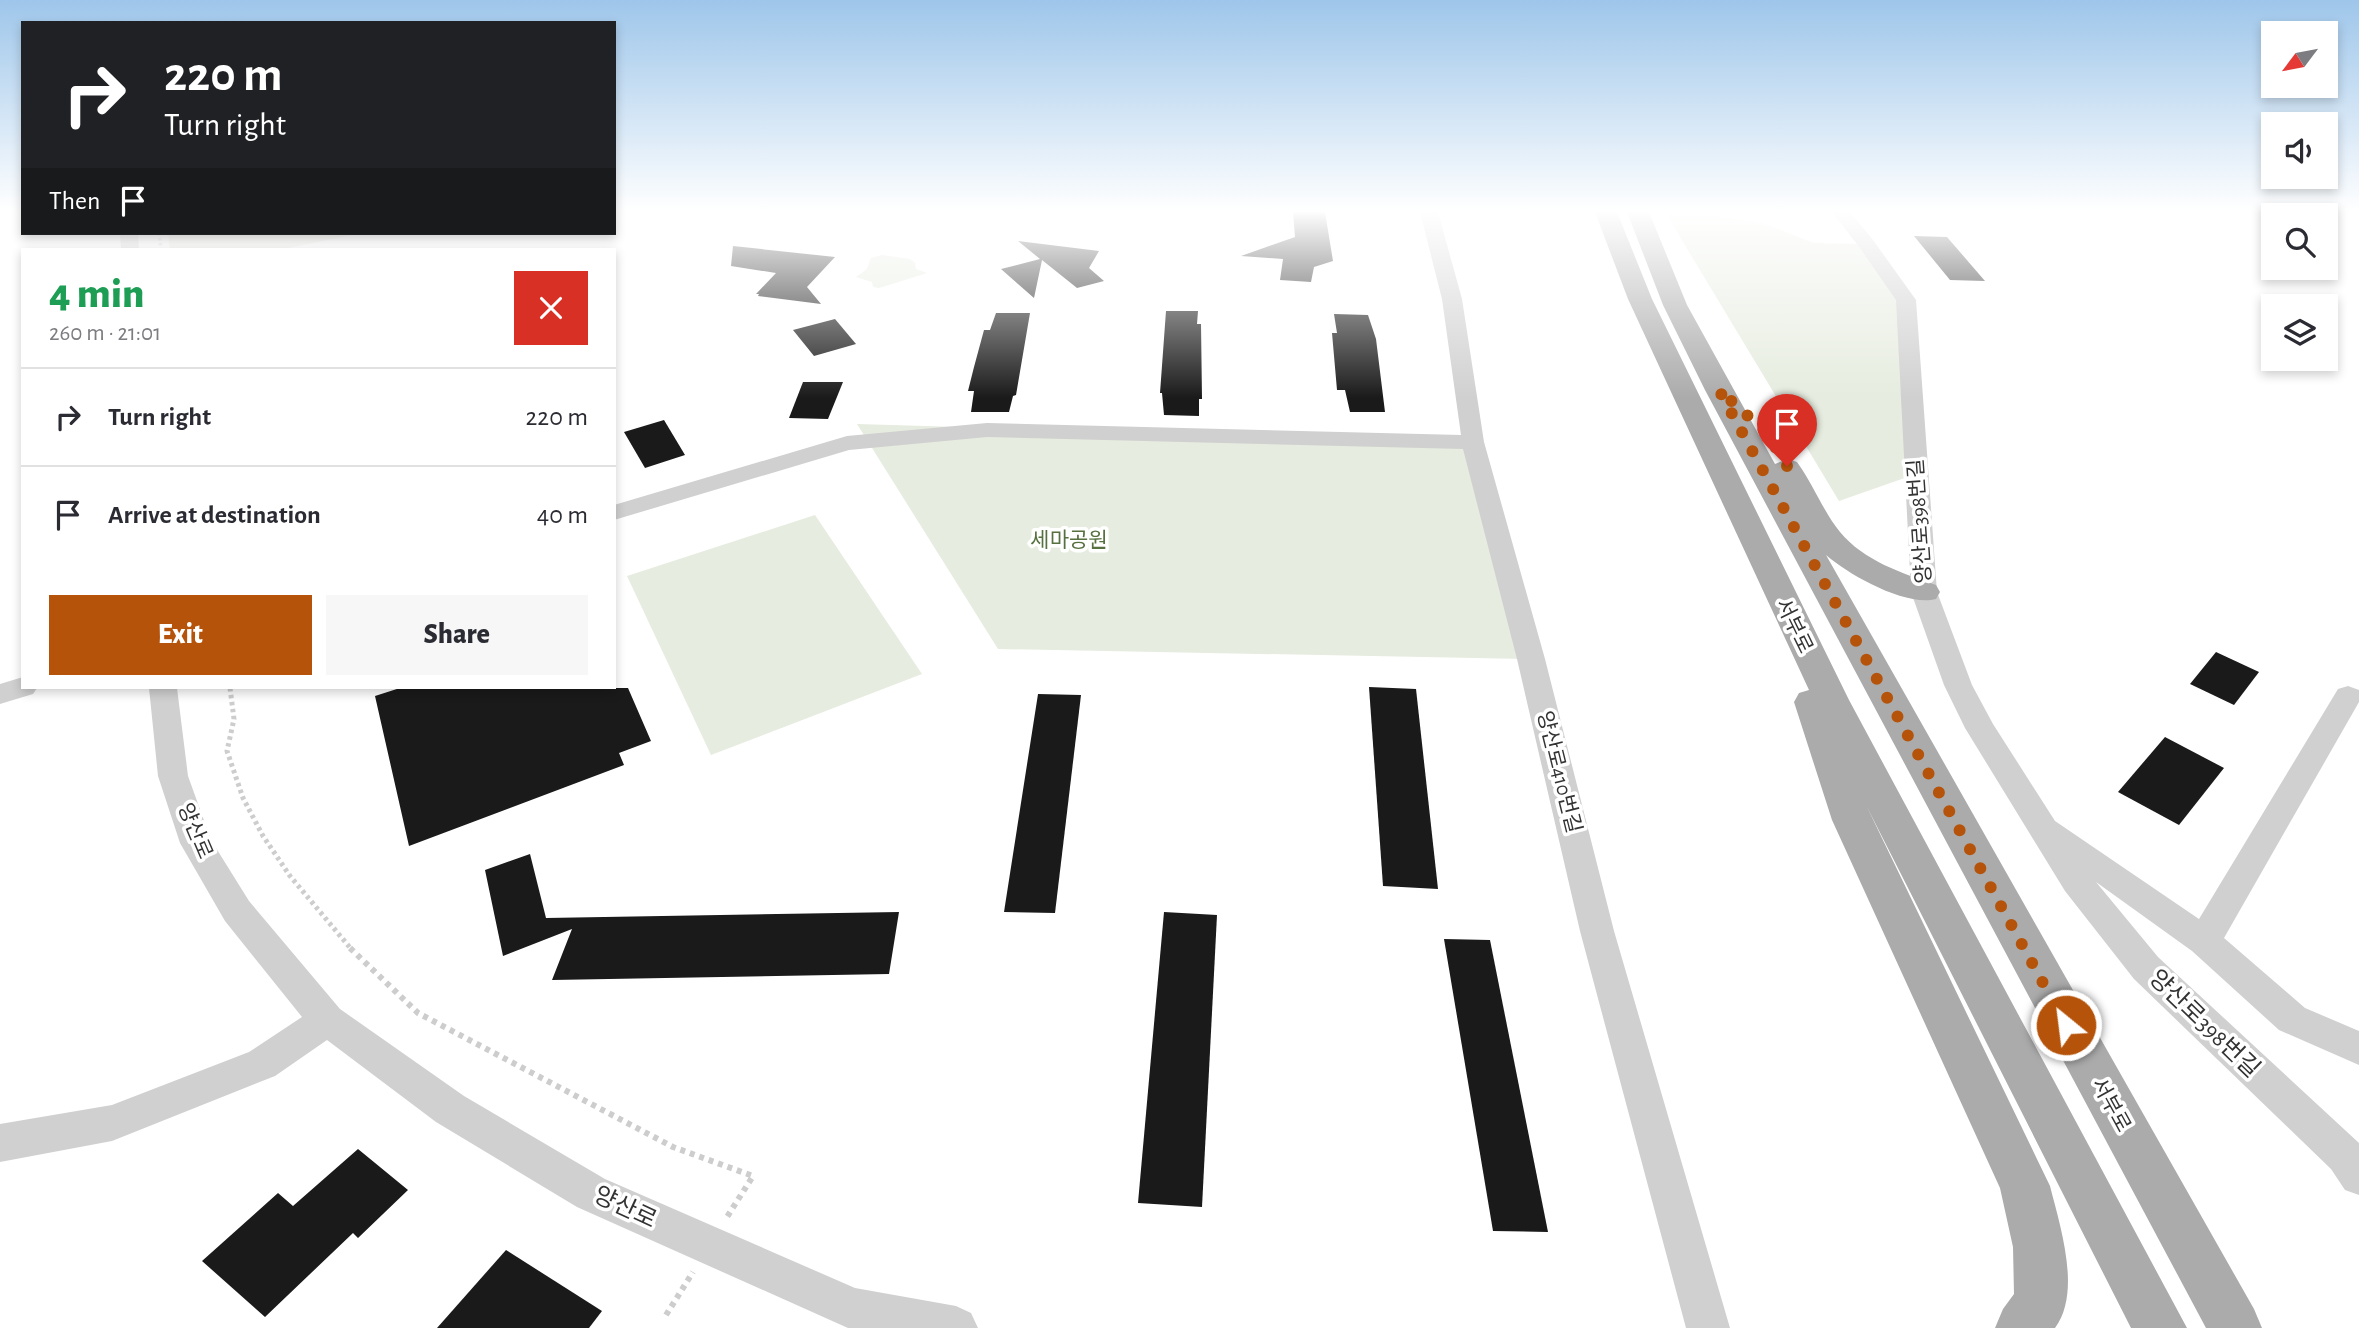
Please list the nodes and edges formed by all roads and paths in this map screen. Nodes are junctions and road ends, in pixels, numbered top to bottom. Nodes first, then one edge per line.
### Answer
1 (1445, 274) edge
2 (1630, 274) edge
3 (1663, 274) edge
4 (1888, 274) edge
5 (1719, 390) junction
6 (1473, 442) junction
7 (616, 512) edge
8 (1770, 576) junction
9 (1924, 592) junction
10 (21, 688) edge
11 (163, 689) edge
12 (230, 689) edge
13 (0, 694) edge
14 (2348, 696) dead end
15 (2040, 824) junction
16 (2204, 941) junction
17 (327, 1020) junction
18 (2359, 1048) edge
19 (0, 1143) edge
20 (753, 1176) dead end
21 (2359, 1176) edge
22 (956, 1328) edge
23 (1708, 1328) edge
24 (2022, 1328) edge
25 (2160, 1328) edge
26 (2235, 1328) edge

1 - 6 street, 양산로410번길
2 - 8 main road, 서부로
3 - 5 main road, 서부로
4 - 9 street, 양산로398번길
5 - 9 main road
5 - 26 main road, 서부로
6 - 7 street
6 - 23 street, 양산로410번길
8 - 24 main road
8 - 25 main road, 서부로
9 - 15 street, 양산로398번길
10 - 13 street
11 - 17 street, 양산로
12 - 20 path
14 - 16 street
15 - 16 street, 양산로398번길
15 - 21 street, 양산로398번길
16 - 18 street, 양산로398번길
17 - 19 street
17 - 22 street, 양산로

